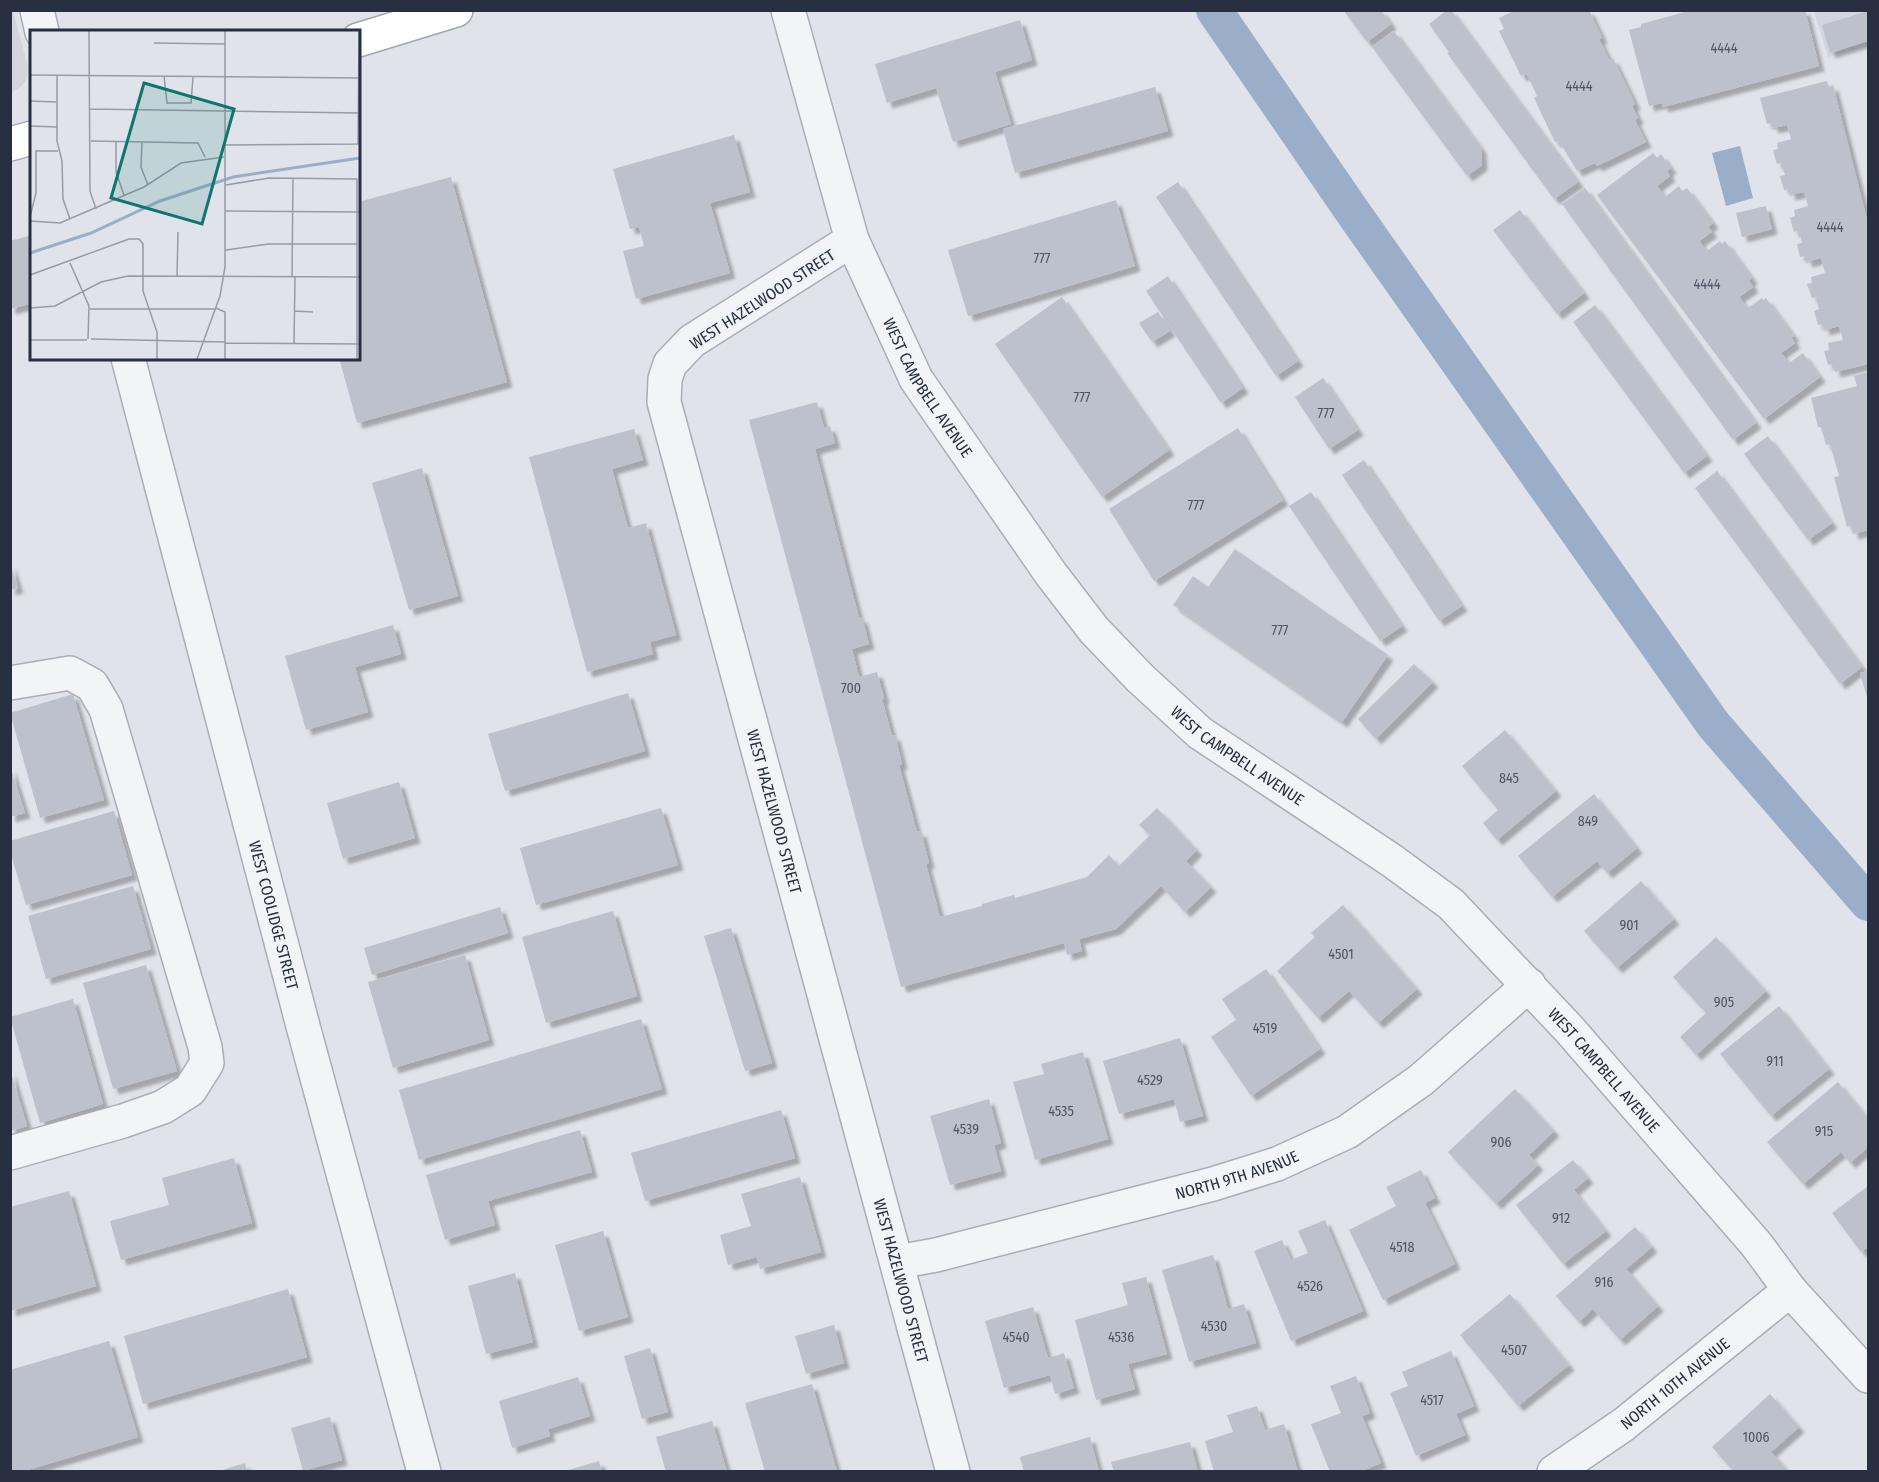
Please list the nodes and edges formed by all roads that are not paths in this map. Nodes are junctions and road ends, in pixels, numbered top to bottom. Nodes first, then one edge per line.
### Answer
1 (36, 10) edge
2 (456, 10) edge
3 (788, 10) edge
4 (41, 30) edge
5 (360, 39) edge
6 (30, 139) edge
7 (10, 144) edge
8 (852, 240) junction
9 (129, 360) edge
10 (10, 683) edge
11 (1529, 985) junction
12 (10, 1153) edge
13 (897, 1262) junction
14 (1790, 1290) junction
15 (1869, 1376) edge
16 (424, 1472) edge
17 (952, 1472) edge
18 (1554, 1472) edge

1 - 4 street
2 - 5 main road
3 - 8 street, WEST CAMPBELL AVENUE
6 - 7 main road
8 - 11 street, WEST CAMPBELL AVENUE
8 - 13 street, WEST HAZELWOOD STREET
9 - 16 street, WEST COOLIDGE STREET
10 - 12 street
11 - 13 street, NORTH 9TH AVENUE
11 - 14 street, WEST CAMPBELL AVENUE
13 - 17 street, WEST HAZELWOOD STREET
14 - 15 street, WEST CAMPBELL AVENUE
14 - 18 street, NORTH 10TH AVENUE

